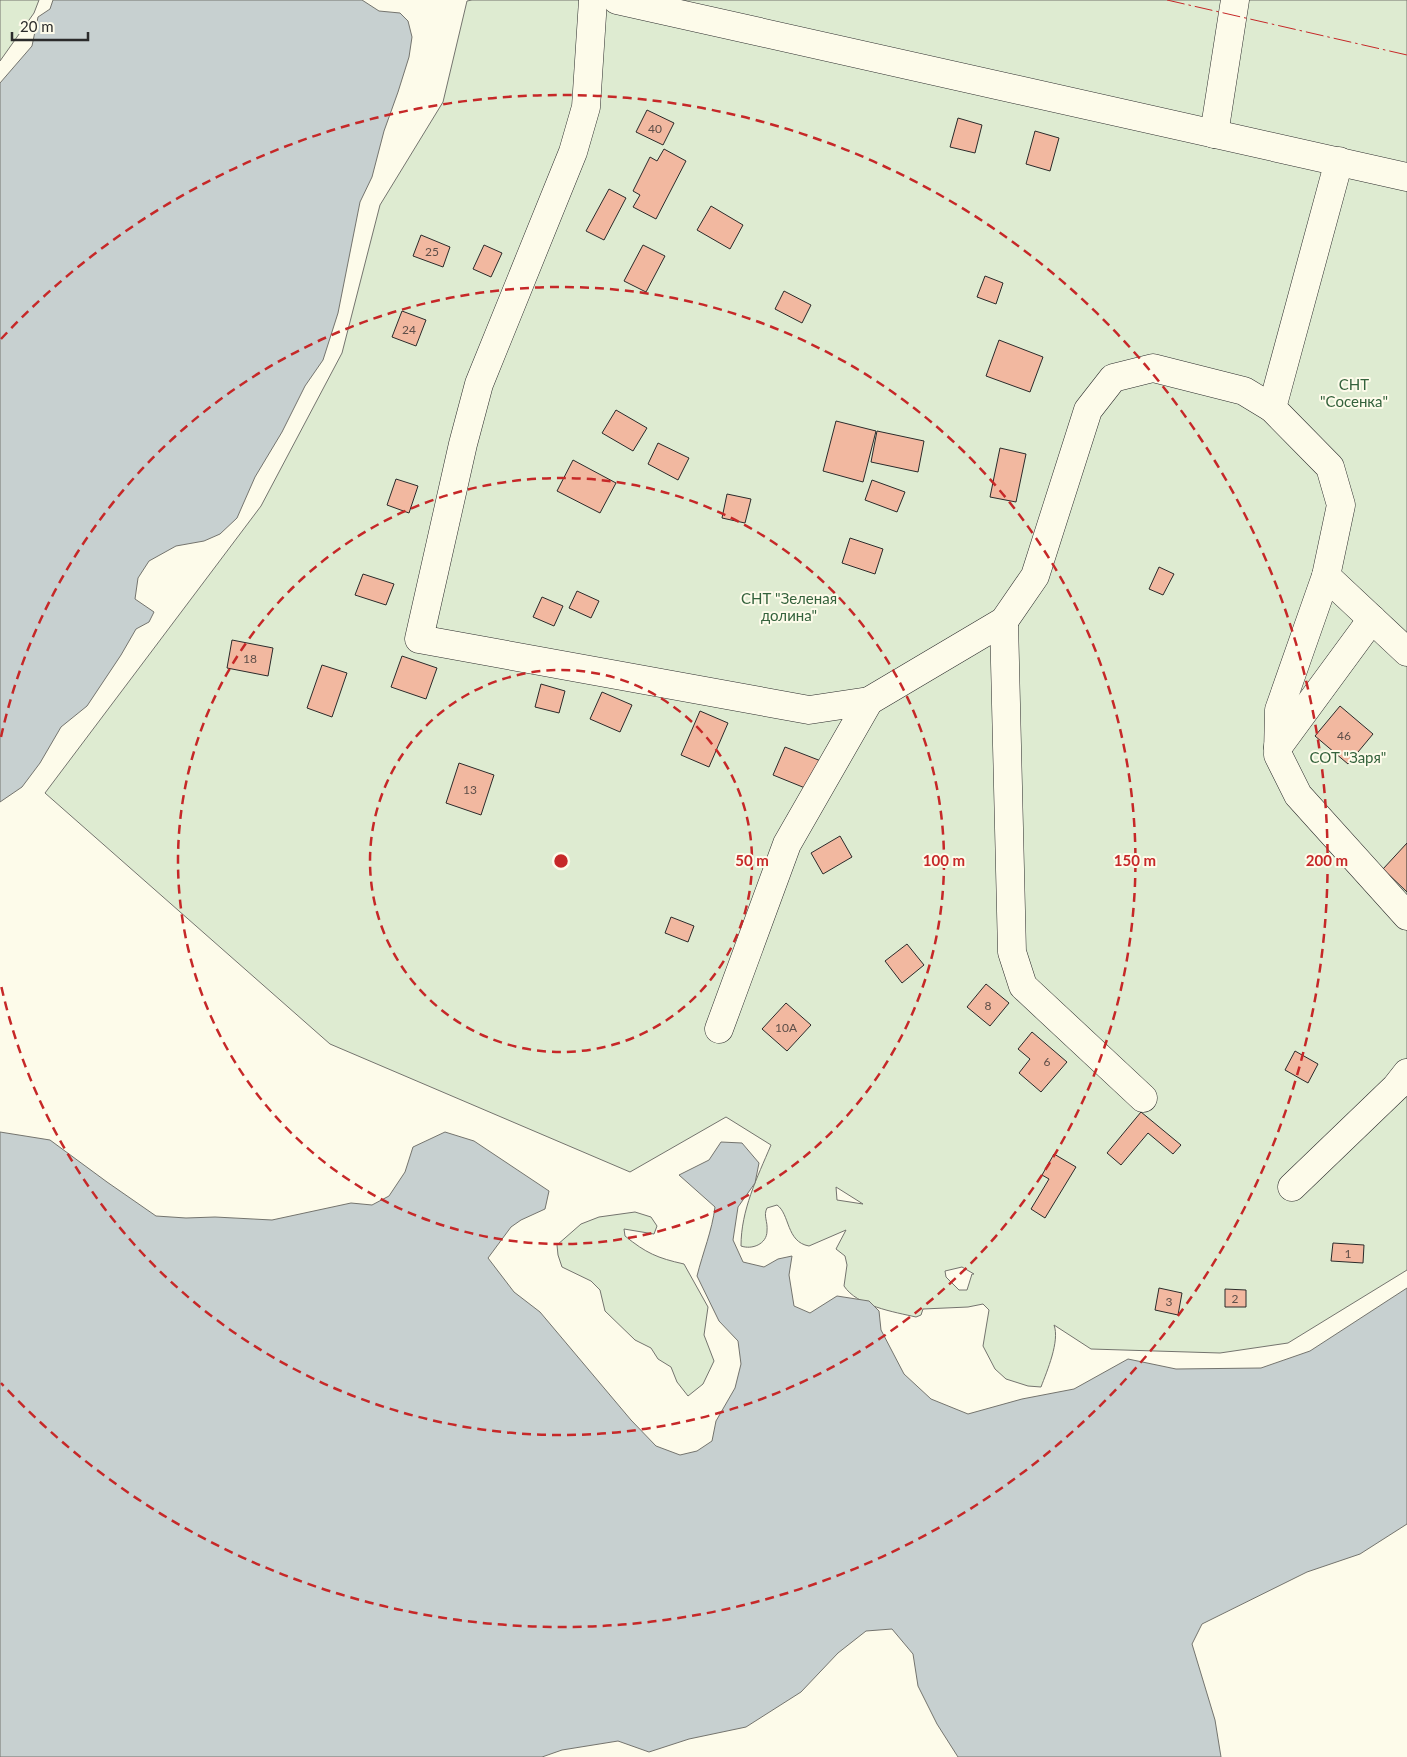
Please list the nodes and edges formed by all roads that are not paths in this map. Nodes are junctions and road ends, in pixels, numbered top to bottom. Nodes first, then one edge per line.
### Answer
1 (593, 0) edge
2 (617, 0) edge
3 (1235, 0) edge
4 (1214, 134) junction
5 (1339, 162) junction
6 (1407, 177) edge
7 (1272, 408) junction
8 (1326, 576) junction
9 (1372, 619) junction
10 (1004, 621) junction
11 (1407, 652) edge
12 (870, 701) junction
13 (1278, 747) junction
14 (1407, 916) edge
15 (719, 1029) dead end
16 (1407, 1073) edge
17 (1143, 1098) dead end
18 (1292, 1187) dead end

1 - 12 street
2 - 4 street
3 - 4 street
4 - 5 street
5 - 6 street
5 - 7 street
7 - 8 street
7 - 10 street
8 - 9 street
8 - 13 street
9 - 11 street
9 - 13 street
10 - 12 street
10 - 17 street
12 - 15 street
13 - 14 street
16 - 18 street

